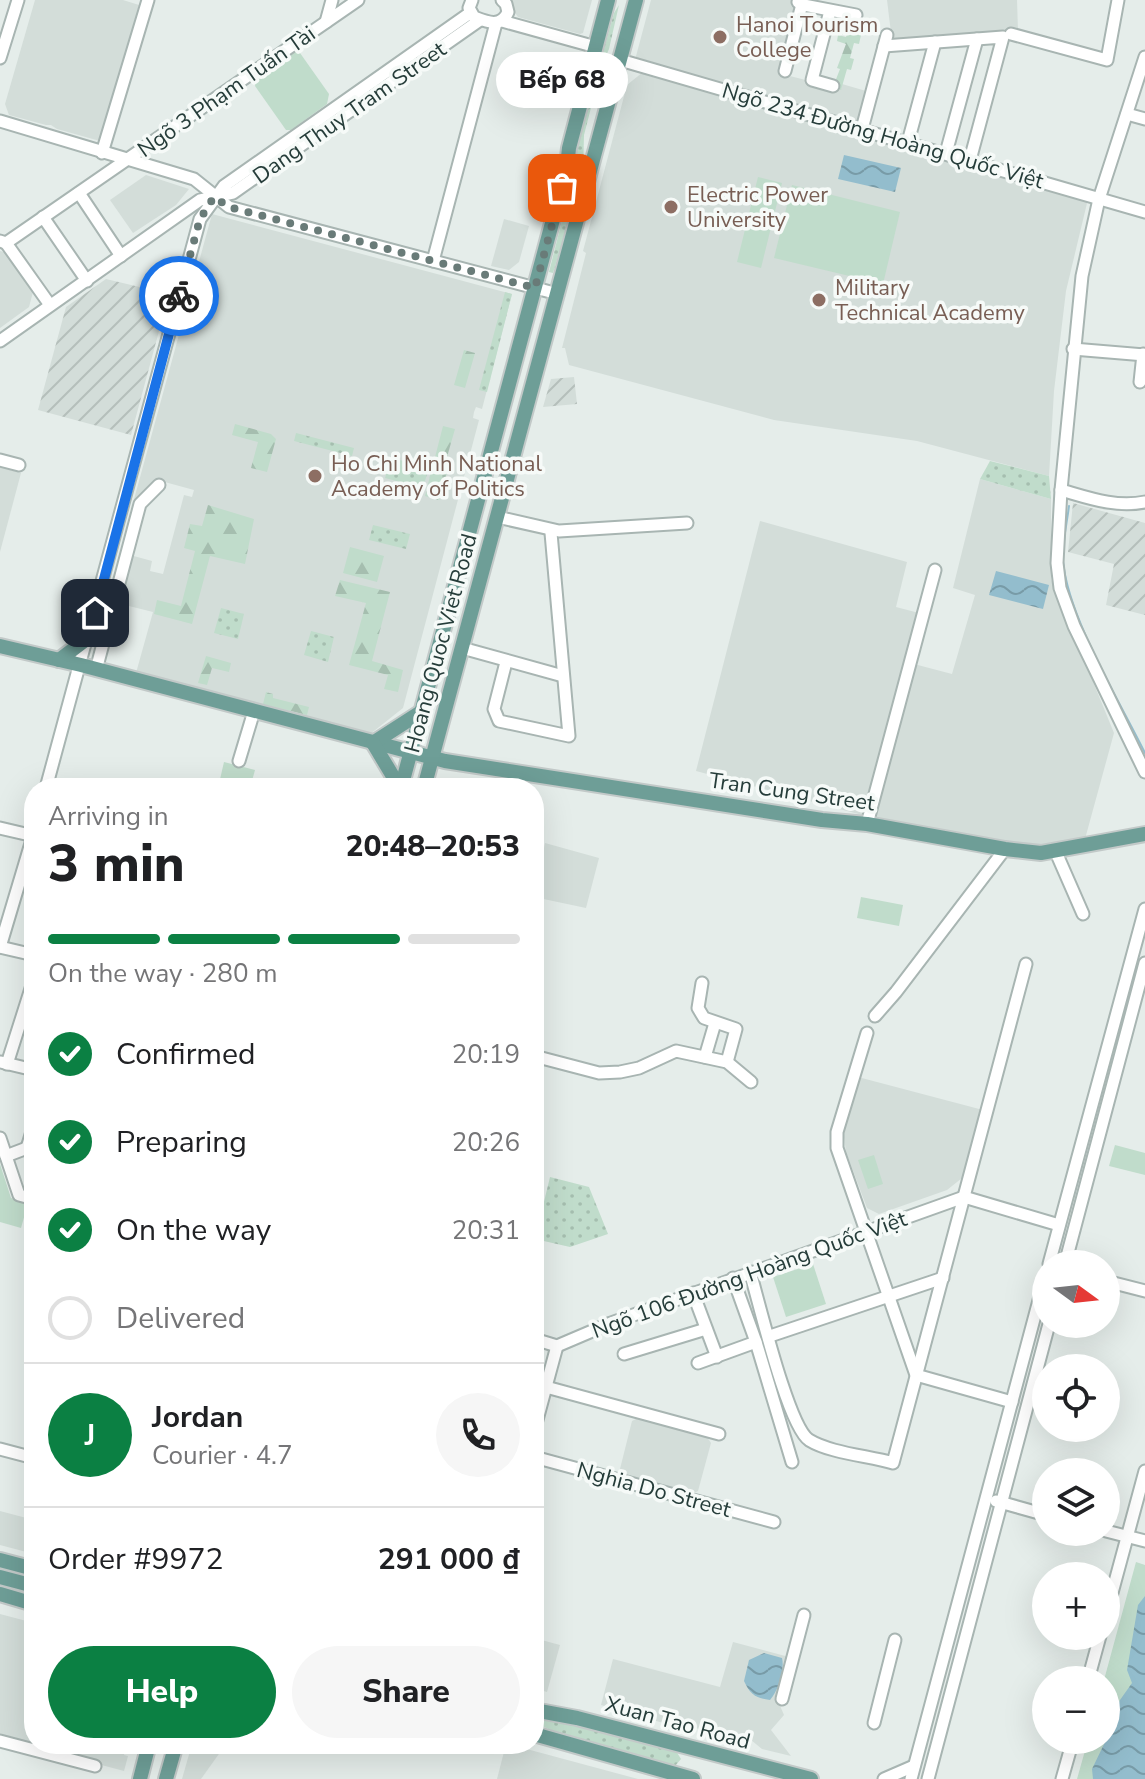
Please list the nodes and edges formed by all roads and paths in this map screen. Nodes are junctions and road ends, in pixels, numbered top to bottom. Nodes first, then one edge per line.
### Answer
1 (18, 0) edge
2 (148, 0) edge
3 (332, 0) edge
4 (502, 0) edge
5 (608, 0) edge
6 (636, 0) edge
7 (1118, 0) edge
8 (354, 2) edge
9 (801, 2) edge
10 (834, 8) edge
11 (474, 11) edge
12 (856, 15) dead end
13 (326, 22) junction
14 (499, 22) junction
15 (1007, 35) junction
16 (977, 39) junction
17 (935, 42) junction
18 (596, 47) junction
19 (1145, 57) edge
20 (0, 58) edge
21 (620, 60) junction
22 (785, 71) dead end
23 (833, 86) dead end
24 (1127, 114) junction
25 (1145, 119) edge
26 (0, 121) edge
27 (862, 129) junction
28 (908, 142) junction
29 (102, 153) junction
30 (946, 153) junction
31 (127, 160) junction
32 (970, 160) junction
33 (79, 193) junction
34 (214, 197) junction
35 (1099, 199) junction
36 (1145, 212) edge
37 (43, 217) junction
38 (3, 242) edge
39 (121, 256) junction
40 (433, 261) junction
41 (87, 281) junction
42 (535, 288) junction
43 (558, 294) junction
44 (50, 305) junction
45 (0, 341) edge
46 (1073, 349) junction
47 (1144, 354) edge
48 (1140, 382) dead end
49 (0, 460) edge
50 (19, 465) dead end
51 (159, 485) dead end
52 (1061, 490) junction
53 (1145, 502) edge
54 (497, 517) junction
55 (687, 523) dead end
56 (551, 533) dead end
57 (935, 570) dead end
58 (88, 638) junction
59 (0, 646) edge
60 (462, 648) junction
61 (59, 660) junction
62 (506, 662) junction
63 (81, 665) junction
64 (96, 670) junction
65 (563, 676) junction
66 (254, 711) junction
67 (421, 712) junction
68 (373, 743) junction
69 (410, 753) junction
70 (431, 758) junction
71 (239, 761) dead end
72 (1145, 772) edge
73 (49, 778) edge
74 (395, 778) edge
75 (404, 778) edge
76 (426, 778) edge
77 (867, 824) junction
78 (0, 828) edge
79 (24, 833) edge
80 (1145, 834) edge
81 (1005, 849) junction
82 (1055, 850) junction
83 (24, 868) edge
84 (1144, 909) edge
85 (1083, 914) dead end
86 (0, 947) edge
87 (24, 953) edge
88 (1145, 963) edge
89 (1026, 964) dead end
90 (702, 983) dead end
91 (24, 1007) edge
92 (875, 1016) dead end
93 (715, 1023) junction
94 (867, 1033) dead end
95 (705, 1057) junction
96 (544, 1059) edge
97 (727, 1062) junction
98 (4, 1063) edge
99 (24, 1068) edge
100 (751, 1082) dead end
101 (0, 1138) edge
102 (24, 1151) edge
103 (6, 1156) junction
104 (24, 1196) edge
105 (964, 1197) junction
106 (1059, 1225) junction
107 (867, 1230) junction
108 (1053, 1250) edge
109 (1069, 1250) edge
110 (750, 1272) junction
111 (733, 1278) junction
112 (943, 1278) junction
113 (1120, 1285) edge
114 (1145, 1291) edge
115 (693, 1293) junction
116 (889, 1295) junction
117 (1032, 1327) edge
118 (706, 1329) junction
119 (770, 1336) junction
120 (1045, 1338) edge
121 (544, 1342) edge
122 (756, 1342) junction
123 (557, 1346) junction
124 (624, 1354) dead end
125 (717, 1357) junction
126 (698, 1363) dead end
127 (916, 1375) junction
128 (546, 1387) junction
129 (544, 1394) edge
130 (1012, 1402) junction
131 (719, 1434) dead end
132 (0, 1449) edge
133 (24, 1455) edge
134 (544, 1460) edge
135 (792, 1462) dead end
136 (1145, 1471) edge
137 (985, 1498) junction
138 (1002, 1503) junction
139 (1032, 1511) edge
140 (774, 1522) dead end
141 (1120, 1535) edge
142 (1127, 1537) junction
143 (1145, 1541) edge
144 (0, 1560) edge
145 (1120, 1563) edge
146 (24, 1566) edge
147 (0, 1577) edge
148 (24, 1583) edge
149 (0, 1594) edge
150 (24, 1601) edge
151 (804, 1615) dead end
152 (895, 1640) dead end
153 (782, 1699) dead end
154 (544, 1712) edge
155 (874, 1723) dead end
156 (544, 1737) edge
157 (0, 1741) edge
158 (24, 1747) edge
159 (49, 1754) edge
160 (146, 1754) edge
161 (173, 1754) edge
162 (1069, 1754) edge
163 (95, 1766) dead end
164 (914, 1766) junction
165 (932, 1776) edge
166 (140, 1779) edge
167 (166, 1779) edge
168 (693, 1779) edge
169 (811, 1779) edge
170 (884, 1779) edge
171 (911, 1779) edge
172 (1062, 1779) edge

1 - 20 street
2 - 29 street
3 - 13 street, Ngõ 3 Phạm Tuấn Tài
4 - 14 street
5 - 18 main road, Hoang Quoc Viet Road
6 - 21 main road, Hoang Quoc Viet Road
7 - 15 street
8 - 13 street, Ngõ 3 Phạm Tuấn Tài
9 - 10 street
9 - 22 street
10 - 12 street
10 - 23 street
11 - 14 street, Dang Thuy Tram Street
11 - 34 street, Dang Thuy Tram Street
13 - 31 street, Ngõ 3 Phạm Tuấn Tài
14 - 18 street, Dang Thuy Tram Street
14 - 40 street
15 - 16 street
15 - 32 street
16 - 17 street
16 - 30 street
17 - 27 street
17 - 28 street
18 - 42 main road, Hoang Quoc Viet Road
19 - 24 street
21 - 27 street, Ngõ 234 Đường Hoàng Quốc Việt
21 - 43 main road, Hoang Quoc Viet Road
24 - 25 street
24 - 35 street
26 - 29 street
27 - 28 street, Ngõ 234 Đường Hoàng Quốc Việt
28 - 30 street, Ngõ 234 Đường Hoàng Quốc Việt
29 - 31 street
30 - 32 street, Ngõ 234 Đường Hoàng Quốc Việt
31 - 33 street, Ngõ 3 Phạm Tuấn Tài
31 - 34 street
32 - 35 street, Ngõ 234 Đường Hoàng Quốc Việt
33 - 37 street, Ngõ 3 Phạm Tuấn Tài
33 - 39 street
34 - 39 street, Dang Thuy Tram Street
34 - 40 street
34 - 58 street
35 - 36 street, Ngõ 234 Đường Hoàng Quốc Việt
35 - 46 street
37 - 38 street, Ngõ 3 Phạm Tuấn Tài
37 - 41 street
38 - 44 street
39 - 41 street, Dang Thuy Tram Street
40 - 42 street
41 - 44 street, Dang Thuy Tram Street
42 - 43 street
42 - 67 main road, Hoang Quoc Viet Road
43 - 54 main road, Hoang Quoc Viet Road
44 - 45 street, Dang Thuy Tram Street
46 - 47 street
46 - 52 street
47 - 48 street
49 - 50 street
51 - 64 street
52 - 53 street
52 - 72 street
54 - 55 street
54 - 60 main road, Hoang Quoc Viet Road
56 - 65 street
57 - 77 street
58 - 61 main road
58 - 63 street
59 - 61 main road, Tran Cung Street
60 - 62 street
60 - 70 main road, Hoang Quoc Viet Road
61 - 63 main road, Tran Cung Street
62 - 65 street
62 - 65 street
63 - 64 main road, Tran Cung Street
63 - 73 street
64 - 66 main road, Tran Cung Street
66 - 68 main road, Tran Cung Street
66 - 71 street
67 - 68 main road
67 - 69 main road, Hoang Quoc Viet Road
68 - 69 main road, Tran Cung Street
68 - 74 main road
69 - 70 main road, Tran Cung Street
69 - 75 main road, Hoang Quoc Viet Road
70 - 76 main road, Hoang Quoc Viet Road
70 - 77 main road, Tran Cung Street
77 - 81 main road, Tran Cung Street
78 - 79 street
80 - 82 main road, Tran Cung Street
81 - 82 main road, Tran Cung Street
81 - 92 street
82 - 85 street
83 - 86 street
84 - 106 street
86 - 87 street
88 - 109 street
89 - 105 street
90 - 93 street
91 - 98 street
93 - 95 street
93 - 97 street
94 - 107 street
95 - 96 street
95 - 97 street
97 - 100 street
98 - 99 street
101 - 103 street
102 - 103 street
103 - 104 street
105 - 106 street
105 - 107 street, Ngõ 106 Đường Hoàng Quốc Việt
105 - 112 street
106 - 108 street
107 - 110 street, Ngõ 106 Đường Hoàng Quốc Việt
107 - 116 street
110 - 111 street, Ngõ 106 Đường Hoàng Quốc Việt
110 - 119 street
111 - 115 street, Ngõ 106 Đường Hoàng Quốc Việt
111 - 122 street
112 - 116 street
112 - 127 street
113 - 114 street
115 - 118 street
115 - 123 street, Ngõ 106 Đường Hoàng Quốc Việt
116 - 119 street
116 - 127 street
117 - 130 street
118 - 124 street
118 - 125 street
119 - 127 street
120 - 138 street
121 - 123 street
122 - 125 street
122 - 135 street
123 - 128 street
125 - 126 street
127 - 130 street
128 - 129 street
128 - 131 street
130 - 137 street
132 - 133 street
134 - 140 street, Nghia Do Street
136 - 142 street
137 - 138 street
137 - 164 street
138 - 139 street
138 - 165 street
141 - 142 street
142 - 143 street
142 - 145 street
144 - 146 main road
147 - 148 main road
149 - 150 main road
151 - 153 street
152 - 155 street
154 - 169 main road, Xuan Tao Road
156 - 168 main road
157 - 158 street
159 - 163 street
160 - 166 main road
161 - 167 main road
162 - 172 street
164 - 170 street
164 - 171 street

